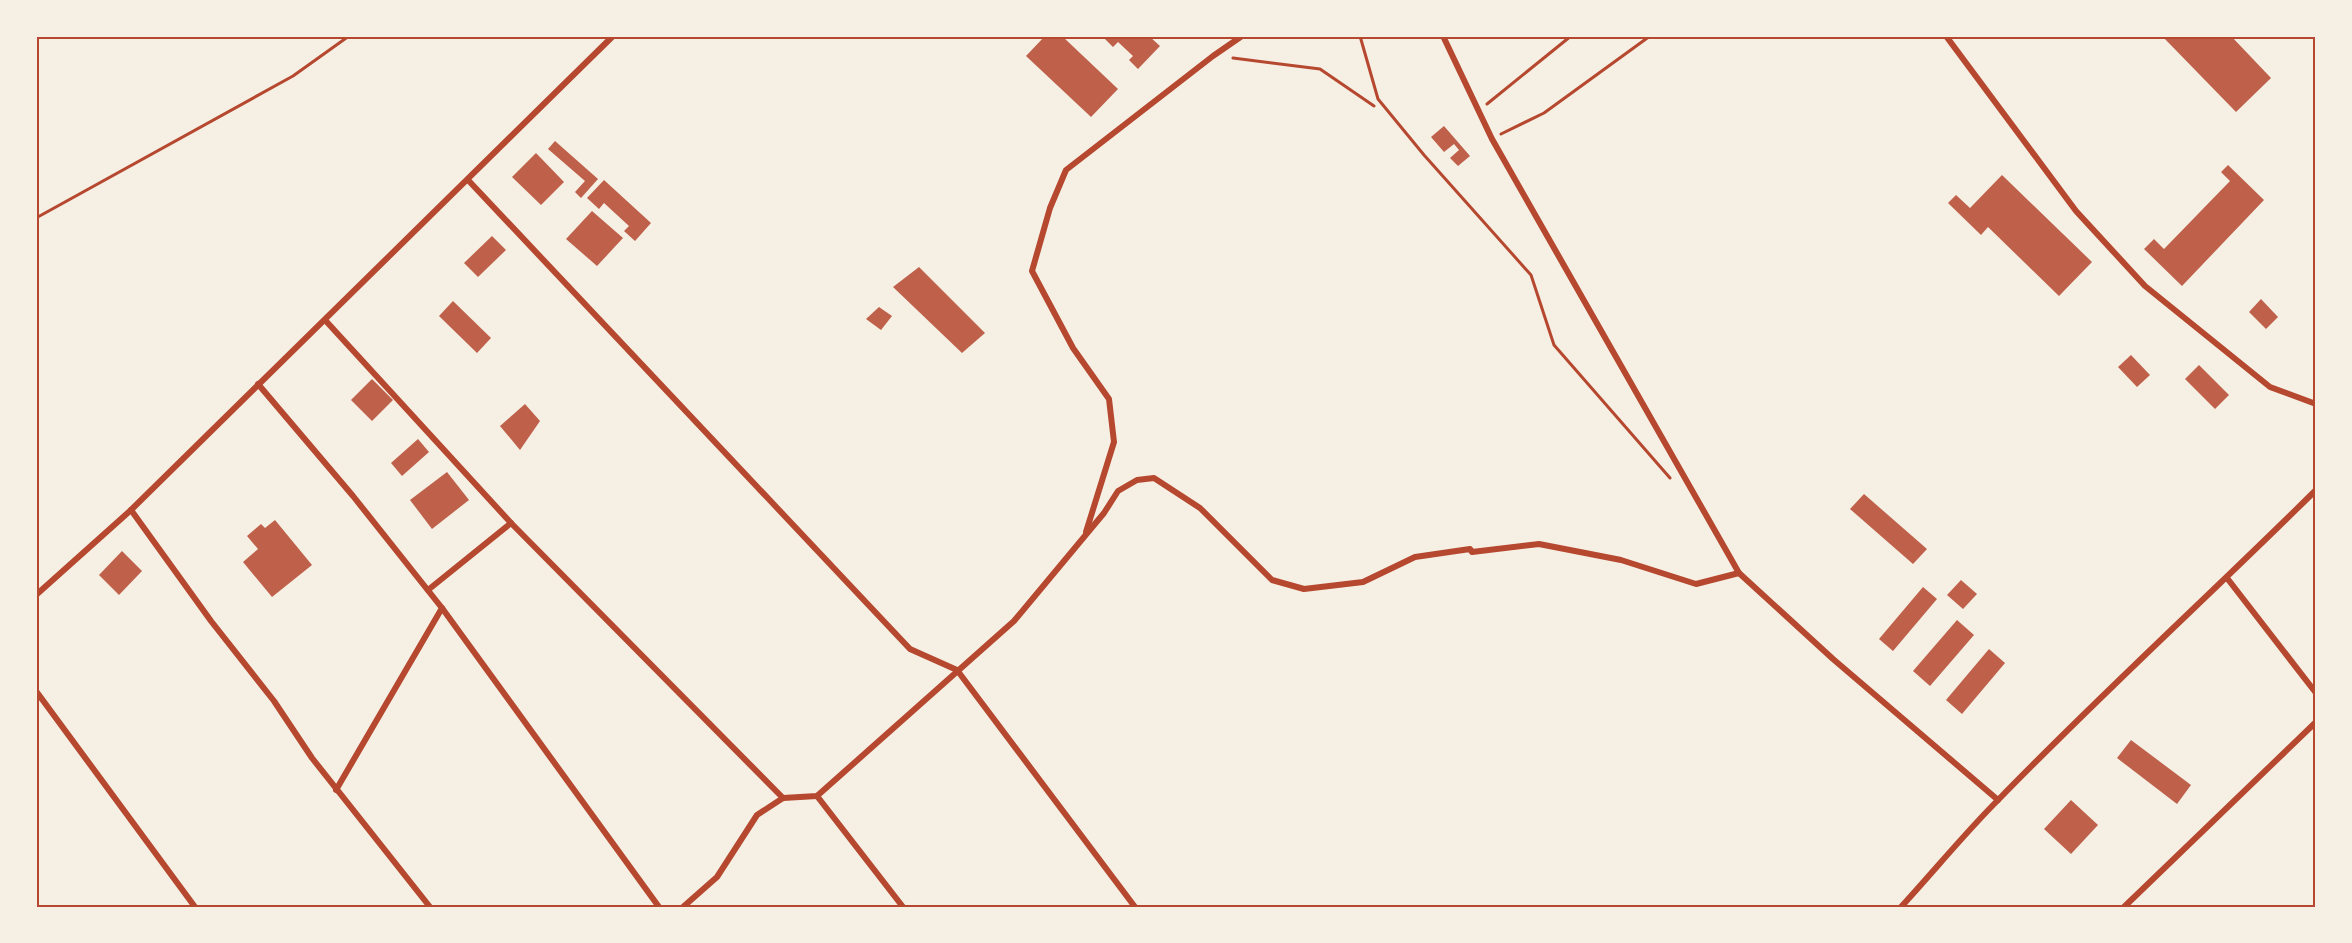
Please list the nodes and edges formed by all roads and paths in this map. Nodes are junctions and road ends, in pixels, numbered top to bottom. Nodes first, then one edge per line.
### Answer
1 (349, 36) edge
2 (613, 36) edge
3 (1242, 36) edge
4 (1360, 36) edge
5 (1443, 36) edge
6 (1571, 36) edge
7 (1650, 36) edge
8 (1946, 36) edge
9 (1213, 56) junction
10 (1374, 106) dead end
11 (1479, 111) junction
12 (1492, 139) junction
13 (468, 180) junction
14 (36, 218) edge
15 (325, 320) junction
16 (258, 384) junction
17 (2316, 404) edge
18 (1676, 485) dead end
19 (2316, 490) edge
20 (131, 510) junction
21 (511, 523) junction
22 (1084, 536) junction
23 (1739, 573) junction
24 (2227, 578) junction
25 (428, 591) junction
26 (36, 595) edge
27 (442, 608) junction
28 (957, 670) junction
29 (36, 691) edge
30 (2316, 693) edge
31 (2316, 722) edge
32 (336, 790) junction
33 (817, 795) junction
34 (783, 798) junction
35 (1998, 800) junction
36 (195, 907) edge
37 (430, 907) edge
38 (659, 907) edge
39 (683, 907) edge
40 (903, 907) edge
41 (1135, 907) edge
42 (1901, 907) edge
43 (2124, 907) edge

1 - 14 path
2 - 13 street
3 - 9 street
4 - 18 path
5 - 11 street
6 - 11 path
7 - 12 path
8 - 17 street
9 - 10 path
9 - 22 street
11 - 12 street
12 - 23 street
13 - 15 street
13 - 28 street
15 - 16 street
15 - 21 street
16 - 20 street
16 - 25 street
19 - 24 street
20 - 26 street
20 - 32 street
21 - 25 street
21 - 34 street
22 - 23 street
22 - 28 street
23 - 35 street
24 - 30 street
24 - 35 street
25 - 27 street
27 - 32 street
27 - 38 street
28 - 33 street
28 - 41 street
29 - 36 street
31 - 43 street
32 - 37 street
33 - 34 street
33 - 40 street
34 - 39 street
35 - 42 street

